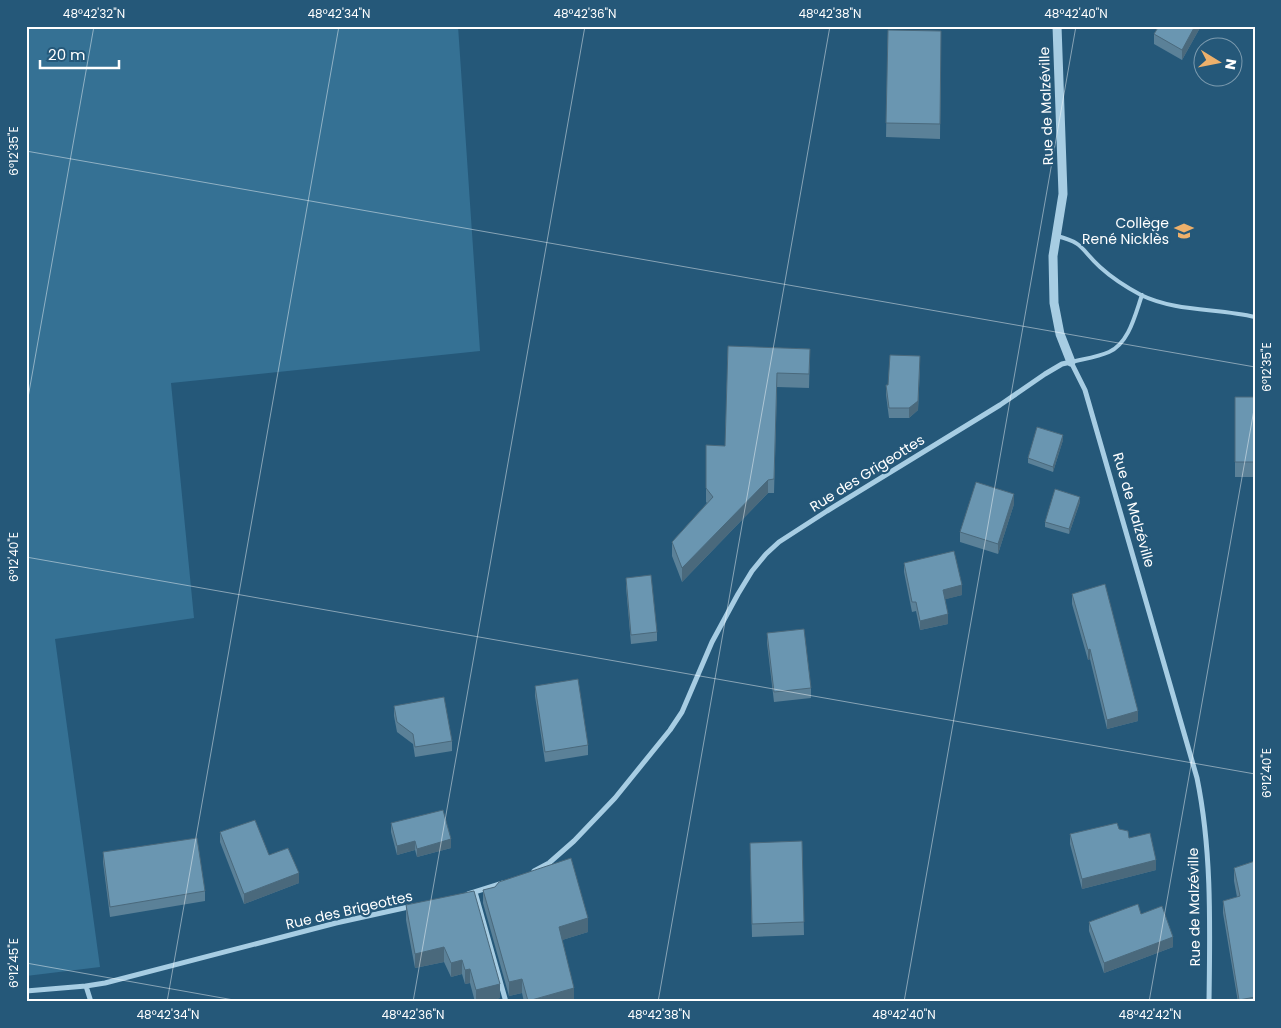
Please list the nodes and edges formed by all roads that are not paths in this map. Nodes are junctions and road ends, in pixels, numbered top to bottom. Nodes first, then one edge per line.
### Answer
1 (1057, 26) edge
2 (1057, 236) junction
3 (1142, 295) junction
4 (1255, 317) edge
5 (1070, 362) junction
6 (528, 874) edge
7 (512, 880) edge
8 (475, 892) junction
9 (466, 894) edge
10 (420, 904) edge
11 (86, 986) junction
12 (26, 991) edge
13 (91, 1002) edge
14 (506, 1002) edge
15 (1209, 1002) edge

1 - 2 street, Rue de Malzéville
2 - 3 lane
2 - 5 street, Rue de Malzéville
3 - 4 lane
3 - 5 lane
5 - 6 street, Rue des Grigeottes
5 - 15 street, Rue de Malzéville
7 - 8 street
8 - 9 street
8 - 14 street
10 - 11 street, Rue des Brigeottes
11 - 12 street, Rue des Brigeottes
11 - 13 street

